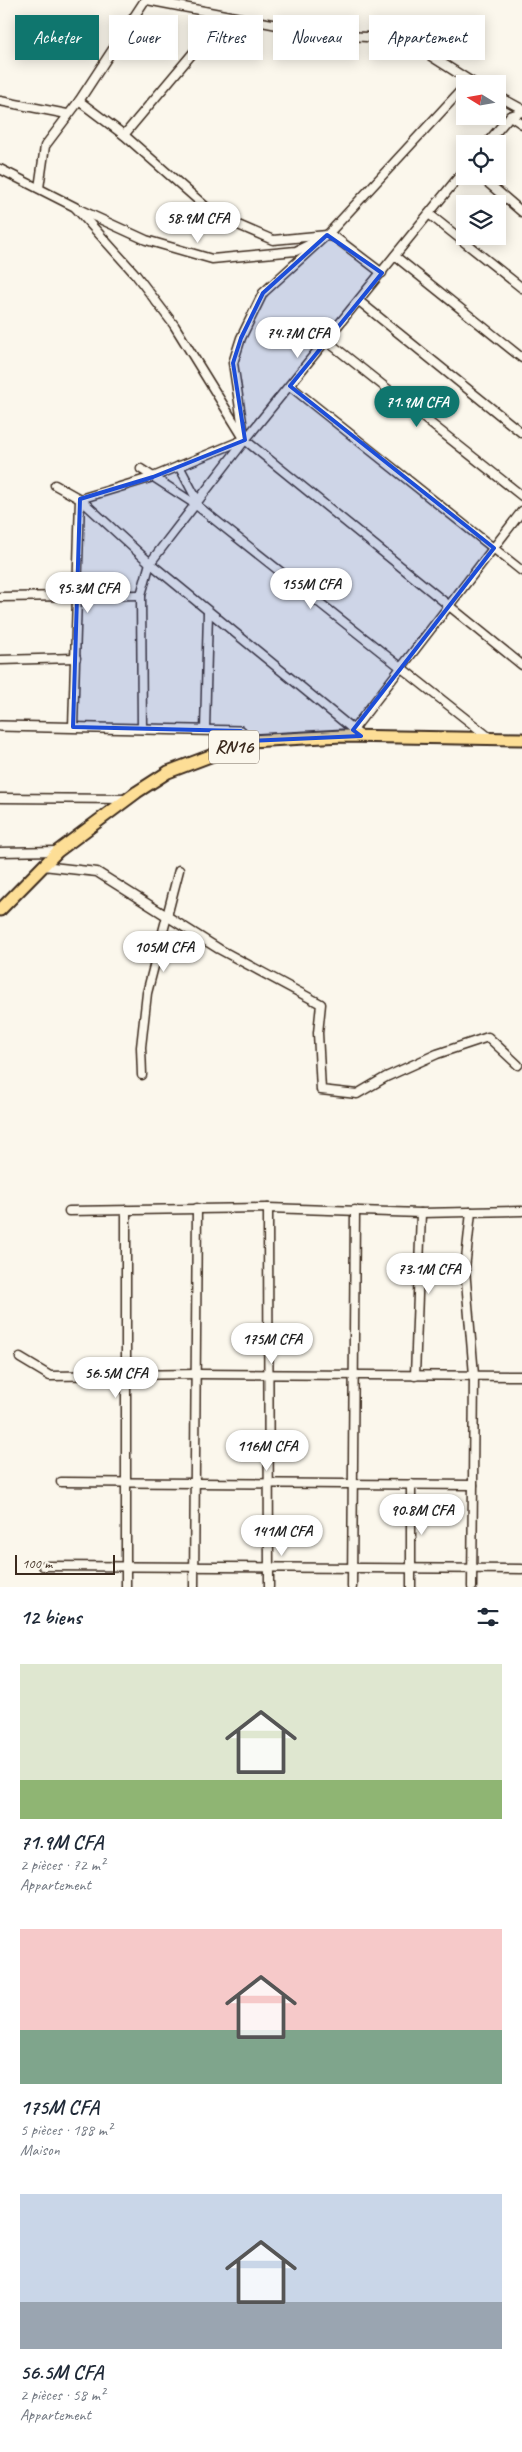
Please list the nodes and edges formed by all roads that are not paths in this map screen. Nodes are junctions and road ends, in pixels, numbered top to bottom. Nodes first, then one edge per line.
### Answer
1 (146, 0) edge
2 (219, 15) edge
3 (263, 23) edge
4 (188, 59) edge
5 (456, 75) edge
6 (456, 98) edge
7 (0, 101) edge
8 (79, 101) junction
9 (506, 101) edge
10 (522, 111) edge
11 (67, 114) junction
12 (510, 116) junction
13 (522, 124) edge
14 (124, 135) junction
15 (494, 135) edge
16 (0, 169) edge
17 (456, 180) edge
18 (490, 185) edge
19 (39, 188) junction
20 (74, 207) junction
21 (522, 212) edge
22 (429, 214) junction
23 (327, 235) junction
24 (395, 256) junction
25 (382, 273) junction
26 (522, 288) edge
27 (359, 300) junction
28 (327, 341) junction
29 (522, 358) edge
30 (290, 386) junction
31 (522, 432) edge
32 (245, 440) junction
33 (179, 466) junction
34 (141, 470) dead end
35 (153, 478) junction
36 (55, 485) dead end
37 (522, 496) edge
38 (80, 500) junction
39 (196, 502) junction
40 (522, 511) edge
41 (494, 548) junction
42 (150, 564) junction
43 (522, 571) edge
44 (140, 595) junction
45 (78, 596) junction
46 (0, 597) edge
47 (450, 605) junction
48 (208, 612) junction
49 (76, 658) junction
50 (0, 660) edge
51 (522, 665) edge
52 (401, 668) junction
53 (0, 726) edge
54 (73, 727) junction
55 (142, 729) junction
56 (205, 730) junction
57 (357, 733) junction
58 (490, 738) junction
59 (522, 739) edge
60 (250, 742) junction
61 (0, 798) edge
62 (127, 799) junction
63 (58, 851) junction
64 (0, 852) edge
65 (42, 866) junction
66 (179, 870) dead end
67 (4, 900) edge
68 (0, 910) edge
69 (167, 918) junction
70 (518, 1065) dead end
71 (142, 1075) dead end
72 (197, 1208) junction
73 (268, 1208) junction
74 (126, 1210) junction
75 (355, 1210) junction
76 (69, 1211) dead end
77 (522, 1211) edge
78 (471, 1212) junction
79 (421, 1213) junction
80 (20, 1358) dead end
81 (196, 1374) junction
82 (128, 1375) junction
83 (354, 1375) junction
84 (270, 1376) junction
85 (415, 1376) junction
86 (474, 1376) junction
87 (522, 1376) edge
88 (61, 1482) dead end
89 (126, 1483) junction
90 (355, 1483) junction
91 (195, 1484) junction
92 (268, 1484) junction
93 (411, 1484) junction
94 (473, 1485) junction
95 (43, 1566) dead end
96 (126, 1566) junction
97 (194, 1567) junction
98 (269, 1568) junction
99 (411, 1568) junction
100 (354, 1569) junction
101 (522, 1569) edge
102 (472, 1570) junction
103 (126, 1587) edge
104 (194, 1587) edge
105 (269, 1587) edge
106 (352, 1587) edge
107 (410, 1587) edge
108 (472, 1587) edge

1 - 2 street
1 - 8 street
3 - 5 street
4 - 14 street
6 - 23 street
7 - 11 street
8 - 11 street
8 - 14 street
9 - 10 street
10 - 12 street
11 - 19 street
12 - 13 street
12 - 15 street
14 - 23 street
16 - 19 street
17 - 22 street
18 - 21 street
19 - 20 street
20 - 23 street
20 - 32 street
22 - 24 street
22 - 26 street
23 - 25 street
23 - 32 street
24 - 25 street
24 - 29 street
25 - 27 street
27 - 28 street
27 - 31 street
28 - 30 street
28 - 37 street
30 - 32 street
30 - 41 street
32 - 33 street
32 - 39 street
32 - 47 street
33 - 35 street
33 - 39 street
34 - 35 street
35 - 38 street
35 - 39 street
36 - 38 street
38 - 42 street
38 - 45 street
39 - 42 street
39 - 52 street
40 - 41 street
41 - 43 street
41 - 47 street
42 - 44 street
42 - 48 street
44 - 45 street
44 - 55 street
45 - 46 street
45 - 49 street
47 - 51 street
47 - 52 street
48 - 56 street
48 - 57 street
49 - 50 street
49 - 54 street
52 - 57 street
52 - 58 street
53 - 54 street
54 - 55 street
55 - 56 street
56 - 60 street
57 - 58 main road, RN16
57 - 60 main road, RN16
58 - 59 main road, RN16
60 - 62 main road, RN16
61 - 62 street
62 - 63 main road, RN16
63 - 64 street
63 - 65 main road, RN16
65 - 67 main road, RN16
65 - 69 street
66 - 69 street
67 - 68 main road, RN16
69 - 70 street
69 - 71 street
72 - 73 street
72 - 74 street
72 - 81 street
73 - 75 street
73 - 84 street
74 - 76 street
74 - 82 street
75 - 79 street
75 - 83 street
77 - 78 street
78 - 79 street
78 - 86 street
79 - 85 street
80 - 82 street
81 - 82 street
81 - 84 street
81 - 91 street
82 - 89 street
83 - 84 street
83 - 85 street
83 - 90 street
84 - 92 street
85 - 86 street
86 - 87 street
86 - 94 street
88 - 89 street
89 - 91 street
89 - 96 street
90 - 92 street
90 - 93 street
90 - 100 street
91 - 92 street
91 - 97 street
92 - 98 street
93 - 94 street
93 - 99 street
94 - 102 street
95 - 96 street
96 - 97 street
96 - 103 street
97 - 98 street
97 - 104 street
98 - 100 street
98 - 105 street
99 - 100 street
99 - 102 street
99 - 107 street
100 - 106 street
101 - 102 street
102 - 108 street

